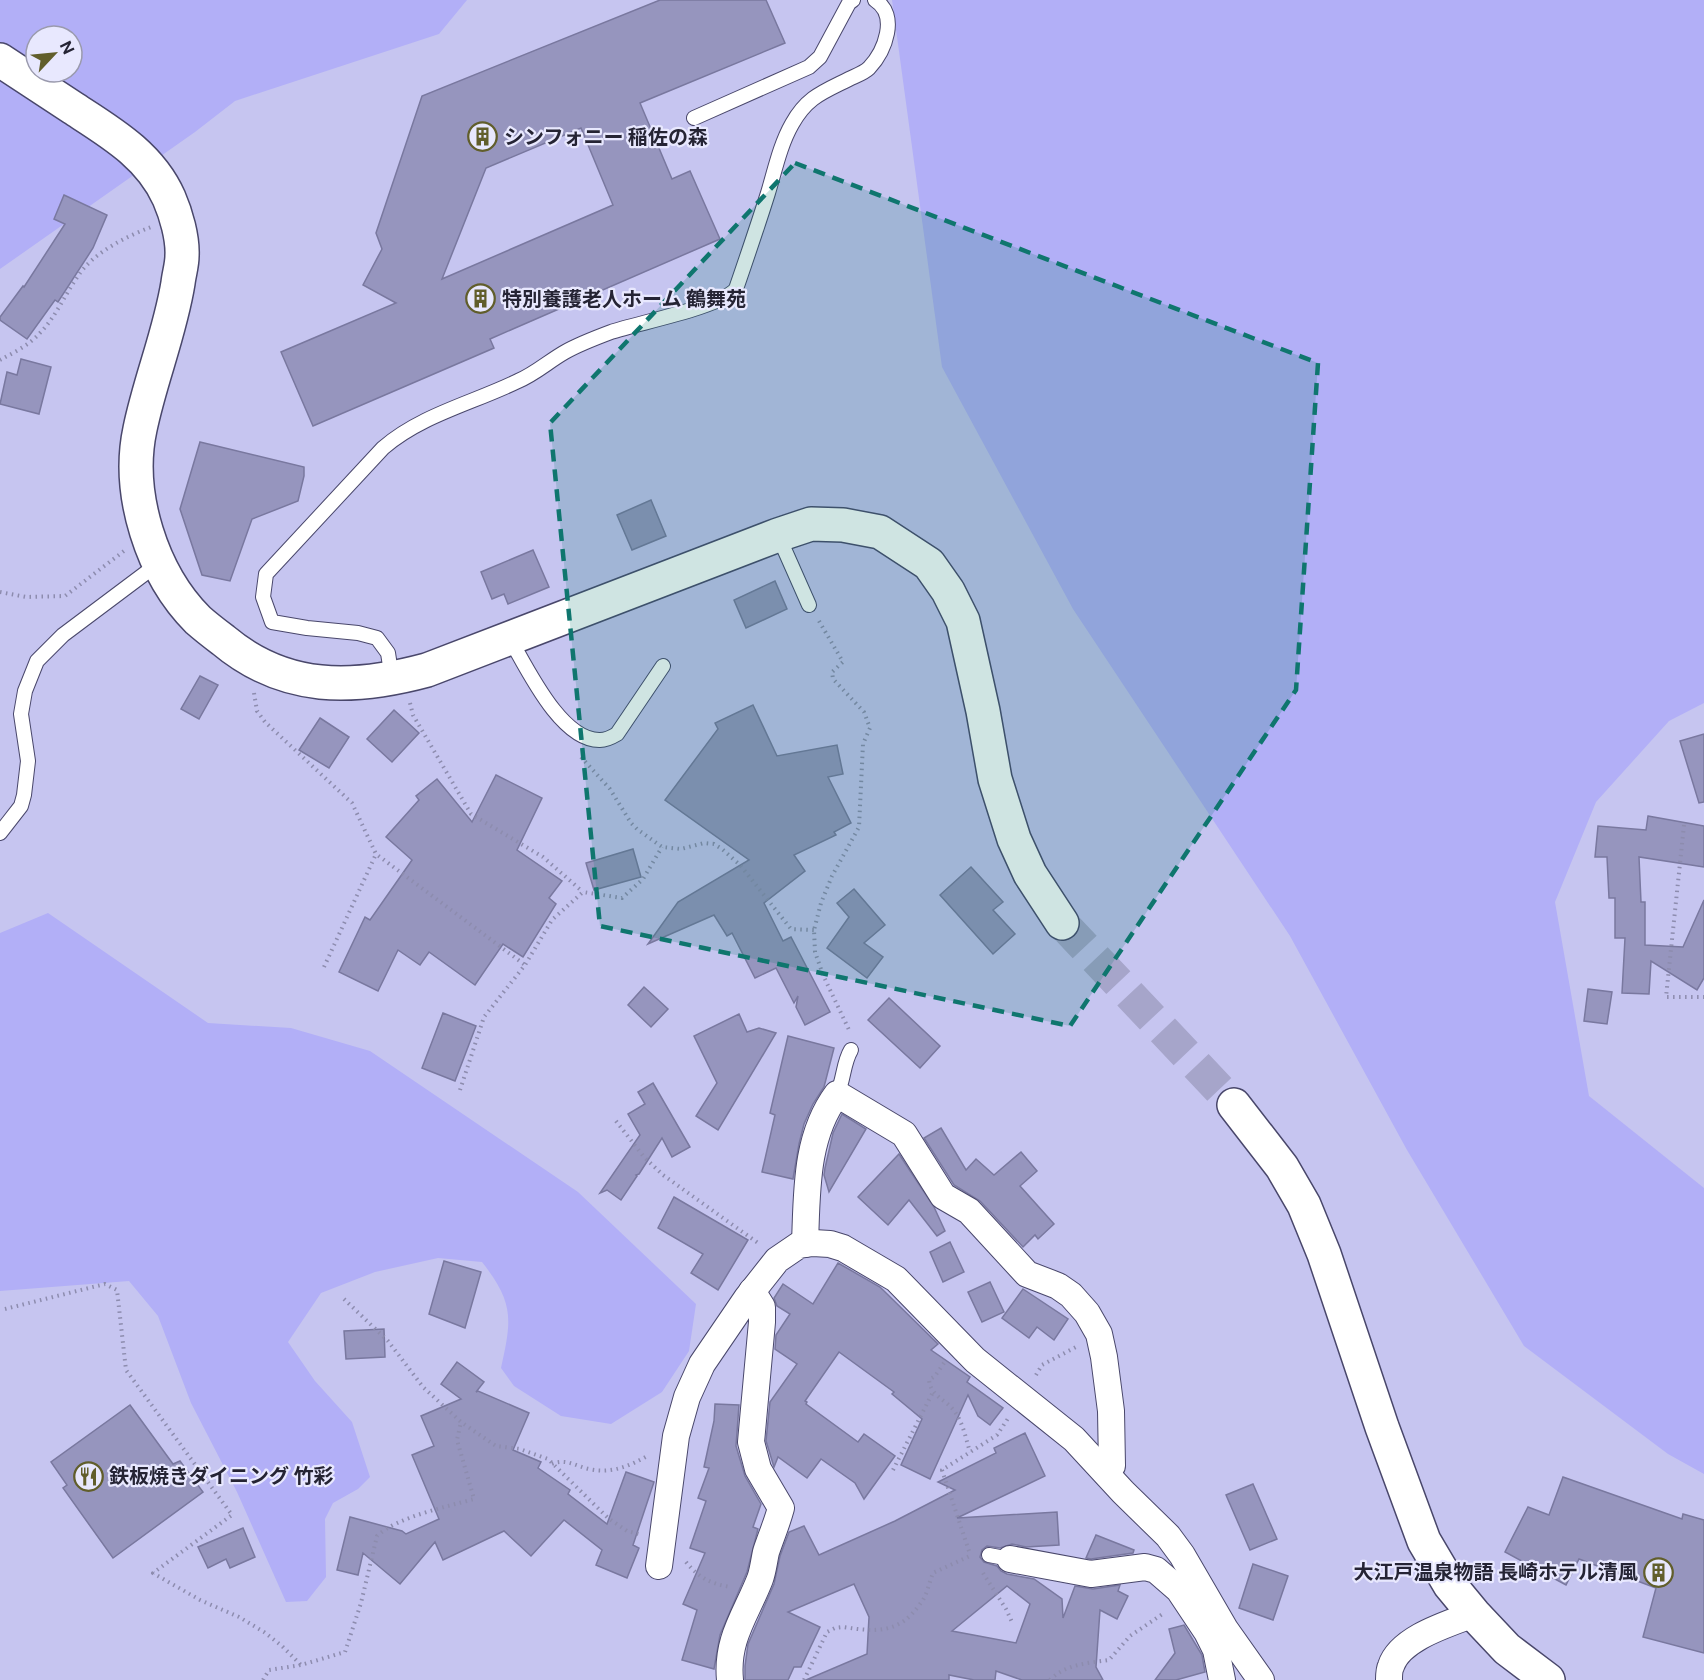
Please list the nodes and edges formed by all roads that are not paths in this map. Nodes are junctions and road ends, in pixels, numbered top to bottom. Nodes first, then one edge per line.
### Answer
1 (853, 0) edge
2 (875, 0) edge
3 (0, 60) edge
4 (694, 118) dead end
5 (778, 535) junction
6 (159, 563) junction
7 (809, 605) road end
8 (509, 639) junction
9 (663, 666) dead end
10 (397, 678) junction
11 (0, 833) edge
12 (1062, 923) tunnel mouth
13 (851, 1050) road end
14 (837, 1094) junction
15 (1234, 1105) tunnel mouth
16 (805, 1244) junction
17 (752, 1291) junction
18 (1106, 1473) junction
19 (1000, 1557) road end
20 (660, 1558) road end
21 (1473, 1614) junction
22 (730, 1680) edge
23 (1222, 1680) edge
24 (1261, 1680) edge
25 (1389, 1680) edge
26 (1548, 1680) edge

1 - 4 lane
2 - 10 lane
3 - 6 street
5 - 7 lane
5 - 8 street
5 - 12 street
6 - 10 street
6 - 11 lane
8 - 9 lane
8 - 10 street
13 - 14 lane
14 - 16 street
14 - 18 street
15 - 21 street
16 - 17 street
16 - 18 street
17 - 20 street
17 - 22 street
18 - 24 street
19 - 23 street
21 - 25 street
21 - 26 street

